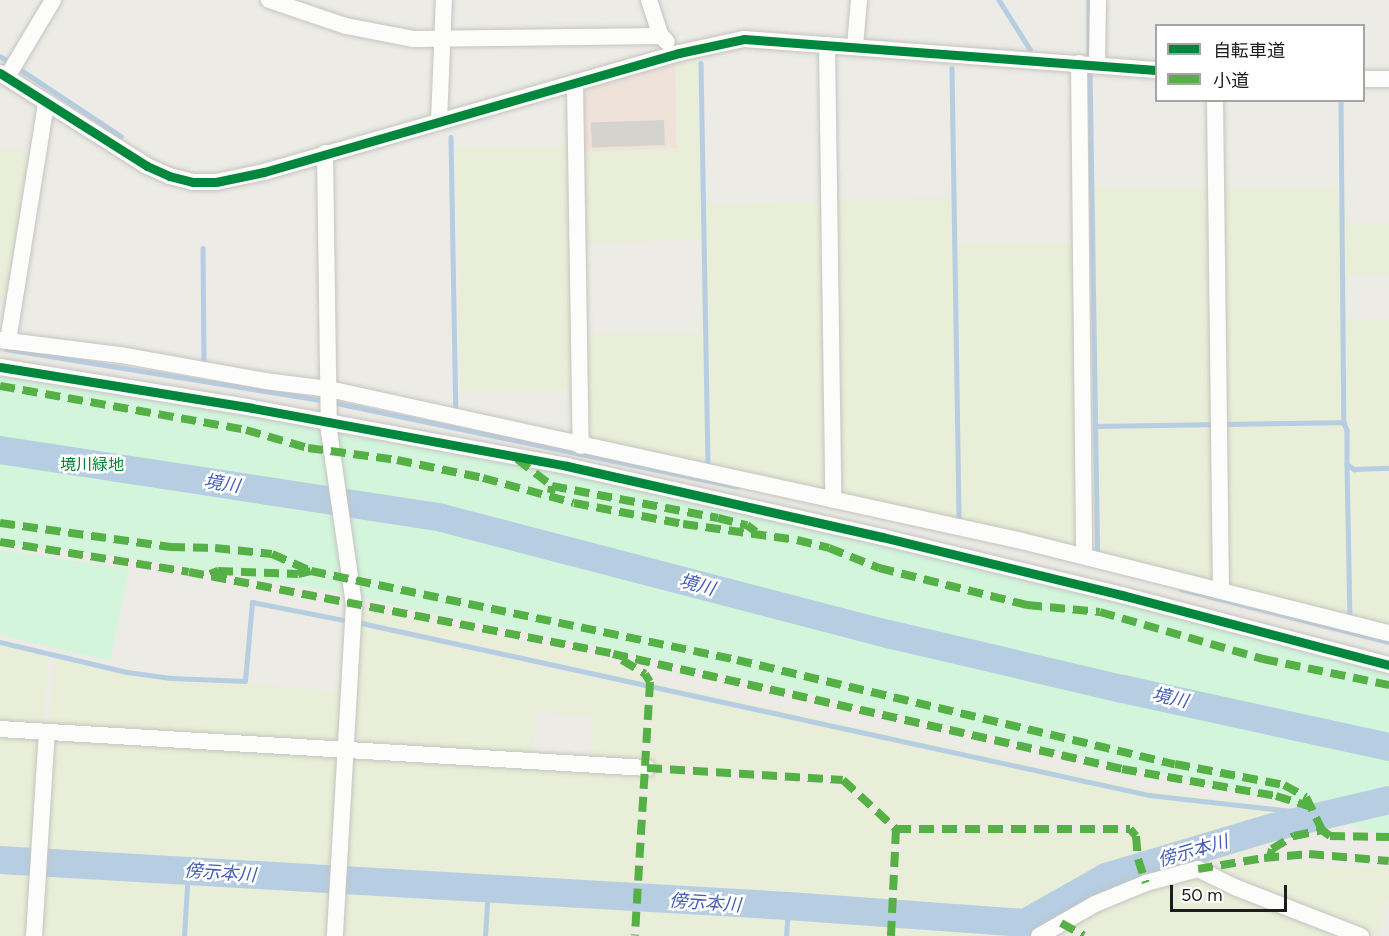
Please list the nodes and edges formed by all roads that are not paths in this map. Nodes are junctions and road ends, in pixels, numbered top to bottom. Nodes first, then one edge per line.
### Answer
1 (53, 0) edge
2 (269, 0) edge
3 (444, 0) edge
4 (649, 0) edge
5 (859, 0) edge
6 (1098, 0) edge
7 (289, 4) edge
8 (661, 36) junction
9 (443, 40) junction
10 (827, 45) junction
11 (855, 46) junction
12 (679, 53) junction
13 (1079, 63) junction
14 (1097, 64) junction
15 (1155, 70) edge
16 (3, 75) edge
17 (1389, 78) edge
18 (1365, 79) edge
19 (575, 84) junction
20 (1215, 102) edge
21 (46, 104) junction
22 (439, 122) junction
23 (325, 153) junction
24 (4, 341) edge
25 (0, 367) edge
26 (329, 389) junction
27 (329, 423) junction
28 (581, 446) junction
29 (833, 500) junction
30 (1084, 555) junction
31 (1221, 590) junction
32 (1389, 633) edge
33 (1389, 665) edge
34 (0, 729) edge
35 (47, 732) junction
36 (346, 751) junction
37 (647, 768) dead end
38 (34, 936) edge
39 (334, 936) edge
40 (1038, 936) edge
41 (1360, 936) edge

1 - 16 street
2 - 7 street
3 - 9 street
4 - 8 street
5 - 11 street
6 - 14 street
7 - 9 street
8 - 9 street
8 - 12 street
9 - 22 street
10 - 11 street
10 - 12 street
10 - 29 street
11 - 13 street
12 - 19 street
13 - 14 street
13 - 30 street
14 - 15 street
16 - 21 street
17 - 18 street
19 - 22 street
19 - 28 street
20 - 31 street
21 - 23 street
21 - 24 street
22 - 23 street
23 - 26 street
24 - 26 street
25 - 27 street
26 - 27 street
26 - 28 street
27 - 33 street
27 - 36 street
28 - 29 street
29 - 30 street
30 - 31 street
31 - 32 street
34 - 35 street
35 - 36 street
35 - 38 street
36 - 37 street
36 - 39 street
40 - 41 street

